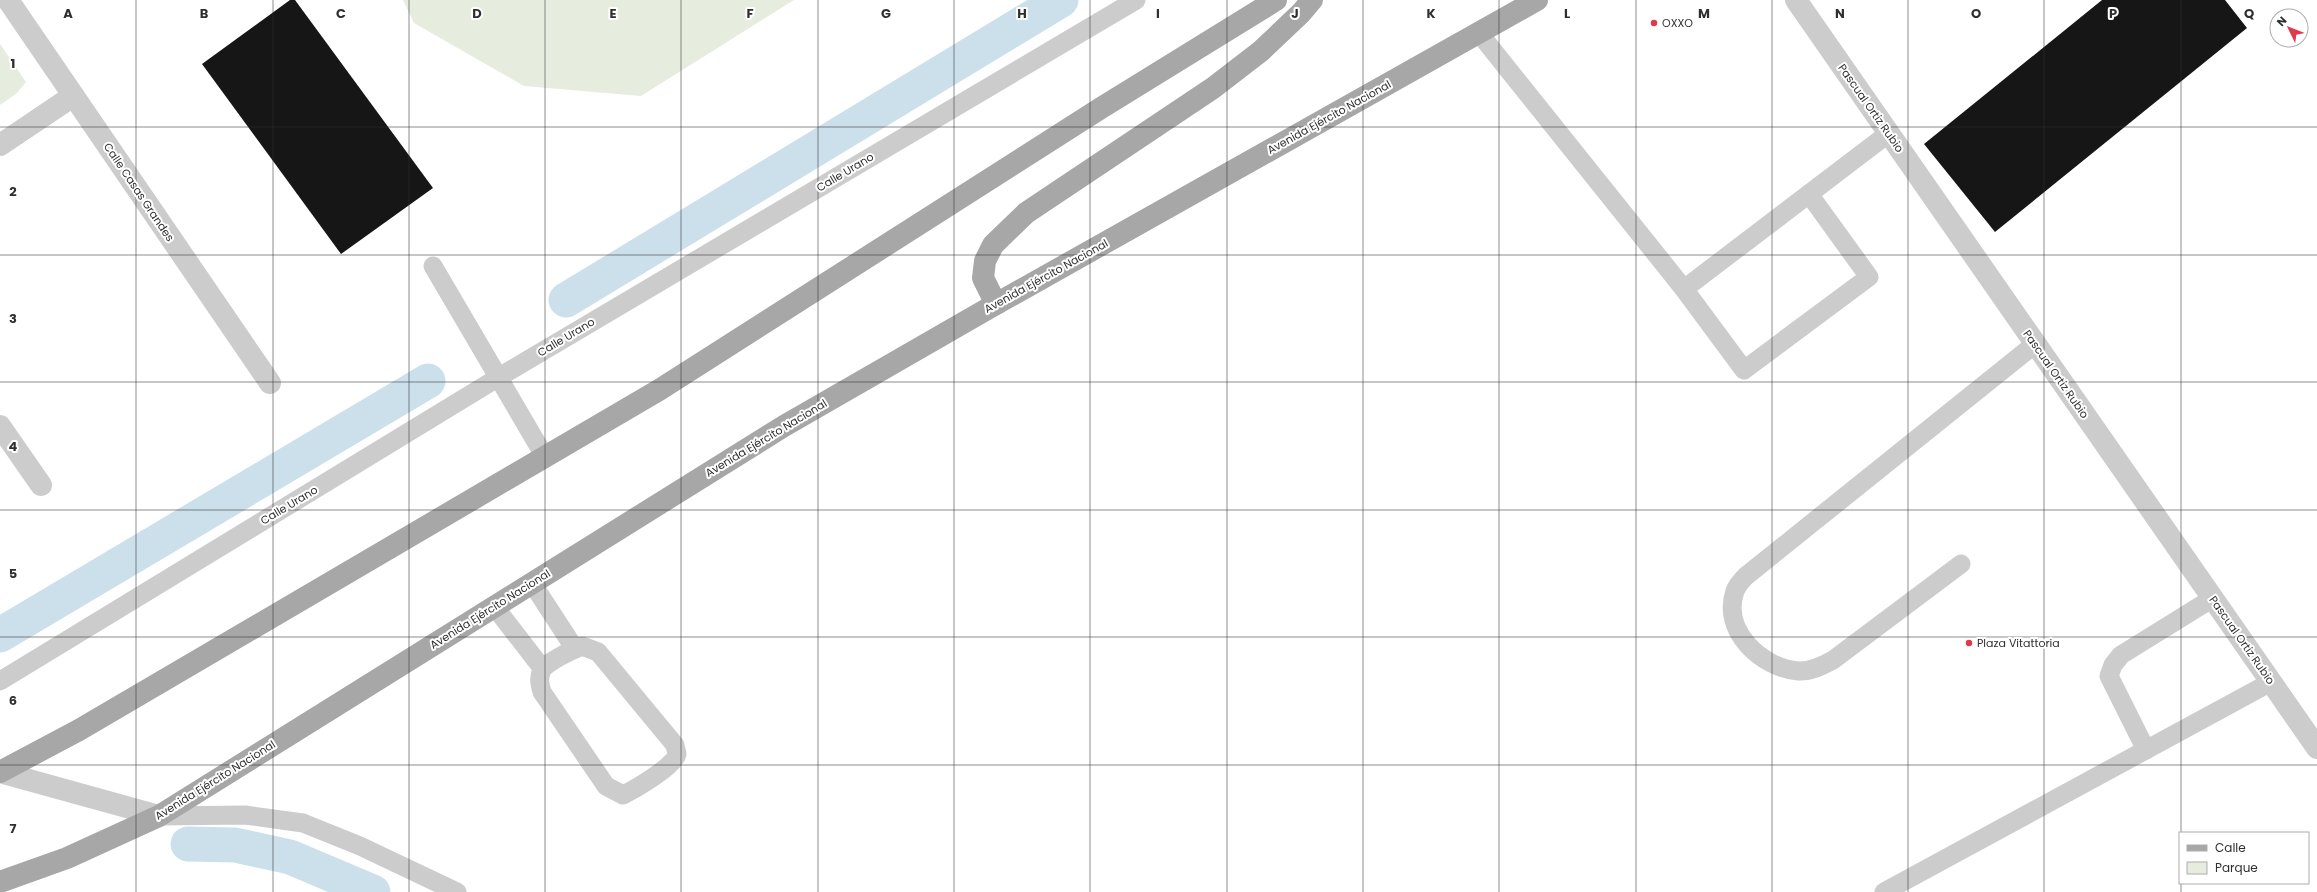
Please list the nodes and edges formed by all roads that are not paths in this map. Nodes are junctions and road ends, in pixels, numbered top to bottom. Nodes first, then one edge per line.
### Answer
1 (8, 0) edge
2 (1136, 0) edge
3 (1276, 0) edge
4 (1312, 0) edge
5 (1537, 0) edge
6 (1796, 0) edge
7 (1479, 33) junction
8 (73, 96) junction
9 (1889, 133) junction
10 (0, 145) edge
11 (1809, 194) junction
12 (433, 266) dead end
13 (1684, 289) junction
14 (996, 304) junction
15 (2035, 344) junction
16 (499, 377) junction
17 (270, 383) dead end
18 (0, 426) edge
19 (545, 457) junction
20 (41, 485) dead end
21 (1962, 564) dead end
22 (532, 583) junction
23 (2213, 598) junction
24 (494, 606) junction
25 (575, 649) junction
26 (542, 668) junction
27 (0, 681) edge
28 (2271, 682) junction
29 (2316, 746) edge
30 (2146, 750) junction
31 (0, 772) edge
32 (159, 816) junction
33 (0, 882) edge
34 (457, 892) edge
35 (1884, 892) edge

1 - 8 street, Calle Casas Grandes
2 - 16 lane, Calle Urano
3 - 19 main road
4 - 14 main road
5 - 7 main road, Avenida Ejército Nacional
6 - 9 street, Pascual Ortiz Rubio
7 - 13 lane
7 - 14 main road, Avenida Ejército Nacional
8 - 10 street
8 - 17 street, Calle Casas Grandes
9 - 11 lane
9 - 15 street, Pascual Ortiz Rubio
11 - 13 lane
11 - 13 lane
12 - 16 lane
14 - 22 main road, Avenida Ejército Nacional
15 - 21 lane
15 - 23 street, Pascual Ortiz Rubio
16 - 19 lane
16 - 27 lane, Calle Urano
18 - 20 street
19 - 31 main road
22 - 24 main road, Avenida Ejército Nacional
22 - 25 lane
23 - 28 street, Pascual Ortiz Rubio
23 - 30 lane
24 - 26 lane
24 - 32 main road, Avenida Ejército Nacional
25 - 26 lane
25 - 26 lane
28 - 29 street, Pascual Ortiz Rubio
28 - 30 lane
30 - 35 lane
31 - 32 street
32 - 33 main road, Avenida Ejército Nacional
32 - 34 lane

